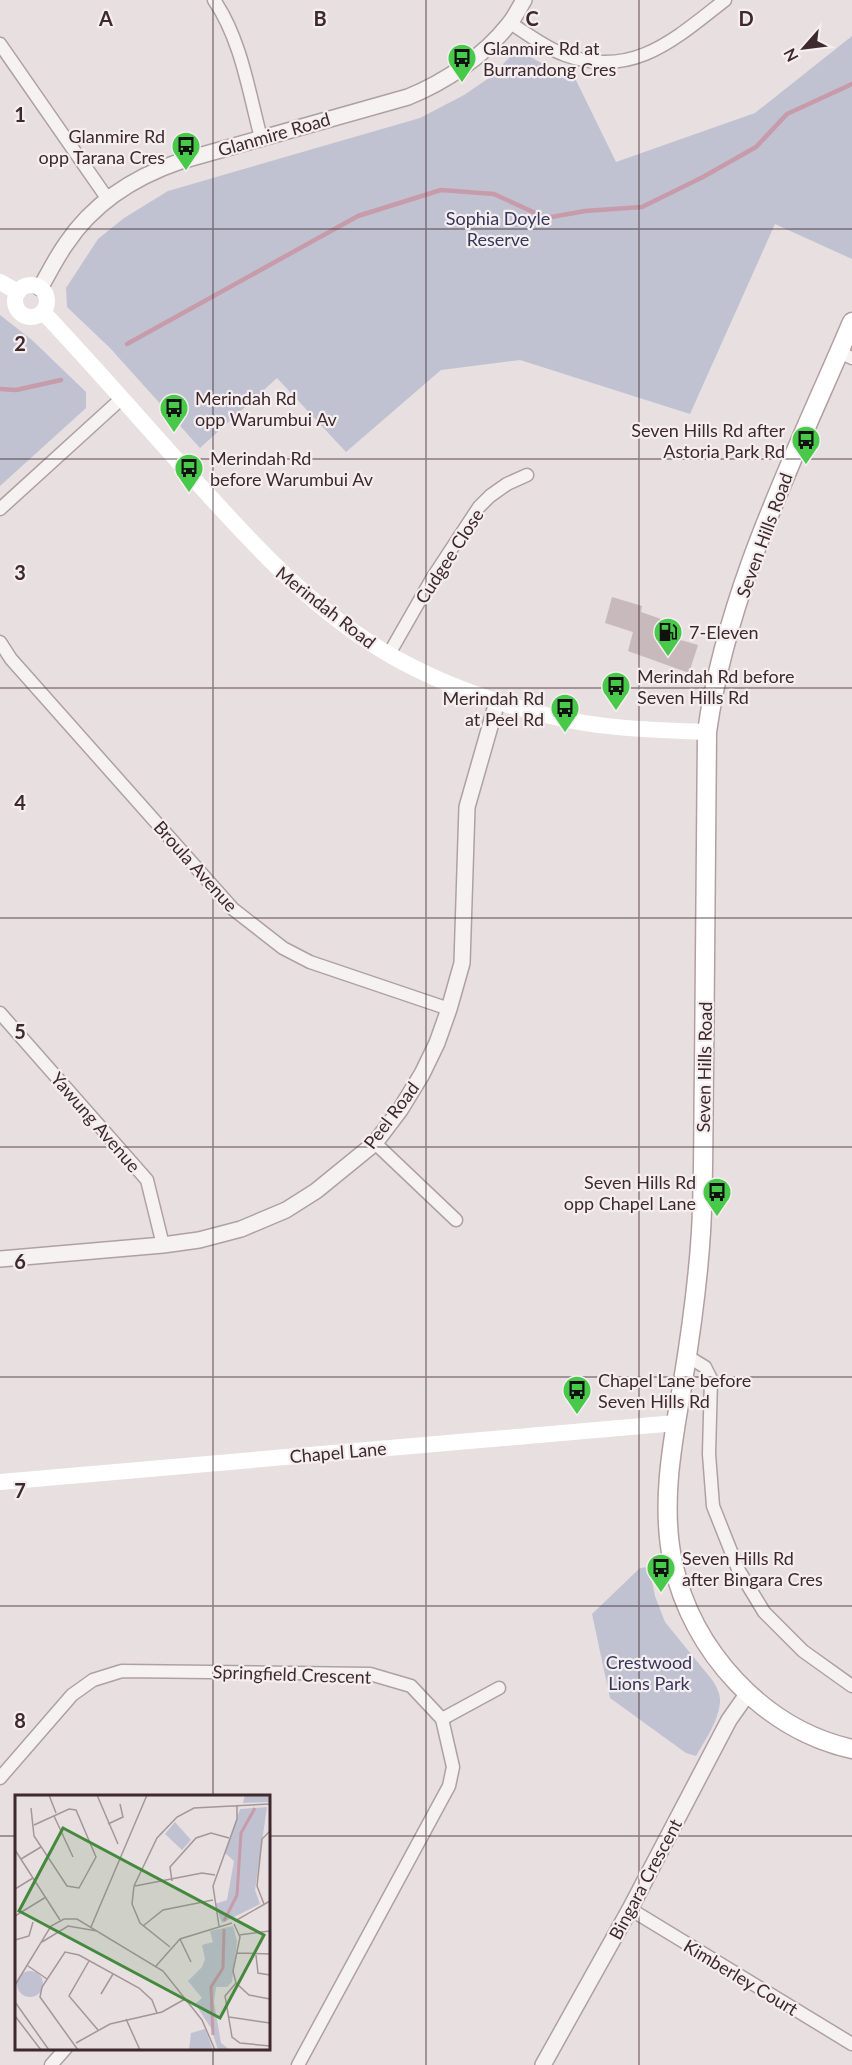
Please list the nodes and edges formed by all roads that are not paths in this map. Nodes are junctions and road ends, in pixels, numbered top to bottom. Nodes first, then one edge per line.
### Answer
1 (214, 0) edge
2 (524, 0) edge
3 (725, 0) edge
4 (510, 23) junction
5 (0, 44) edge
6 (261, 138) junction
7 (107, 198) junction
8 (0, 282) edge
9 (40, 288) junction
10 (18, 292) junction
11 (43, 312) junction
12 (852, 322) edge
13 (846, 355) edge
14 (121, 399) junction
15 (527, 475) dead end
16 (0, 509) edge
17 (0, 642) edge
18 (389, 654) junction
19 (497, 702) junction
20 (707, 732) junction
21 (449, 1010) junction
22 (0, 1013) edge
23 (375, 1143) junction
24 (456, 1220) dead end
25 (163, 1245) junction
26 (0, 1259) edge
27 (687, 1356) junction
28 (676, 1423) junction
29 (0, 1482) edge
30 (852, 1686) edge
31 (499, 1688) dead end
32 (748, 1694) junction
33 (442, 1719) junction
34 (852, 1749) edge
35 (0, 1778) edge
36 (630, 1909) junction
37 (852, 2044) edge
38 (65, 2050) edge
39 (51, 2065) edge
40 (298, 2065) edge
41 (543, 2065) edge

1 - 6 street
2 - 4 street, Glanmire Road
3 - 4 street
4 - 6 street, Glanmire Road
5 - 7 street
6 - 7 street, Glanmire Road
7 - 9 street, Glanmire Road
8 - 10 main road
9 - 10 main road
9 - 11 main road
10 - 11 main road
11 - 14 main road, Merindah Road
12 - 13 main road, Seven Hills Road
13 - 20 main road, Seven Hills Road
14 - 16 street
14 - 18 main road, Merindah Road
15 - 18 street, Cudgee Close
17 - 21 street, Broula Avenue
18 - 19 main road, Merindah Road
19 - 20 main road, Merindah Road
19 - 21 street, Peel Road
20 - 27 main road, Seven Hills Road
21 - 23 street, Peel Road
22 - 25 street, Yawung Avenue
23 - 24 street
23 - 25 street, Peel Road
25 - 26 street, Peel Road
27 - 28 main road, Seven Hills Road
27 - 30 street
28 - 29 main road, Chapel Lane
28 - 32 main road, Seven Hills Road
31 - 33 street
32 - 34 main road, Seven Hills Road
32 - 36 street, Bingara Crescent
33 - 35 street, Springfield Crescent
33 - 40 street
36 - 37 street, Kimberley Court
36 - 41 street, Bingara Crescent
38 - 39 street

